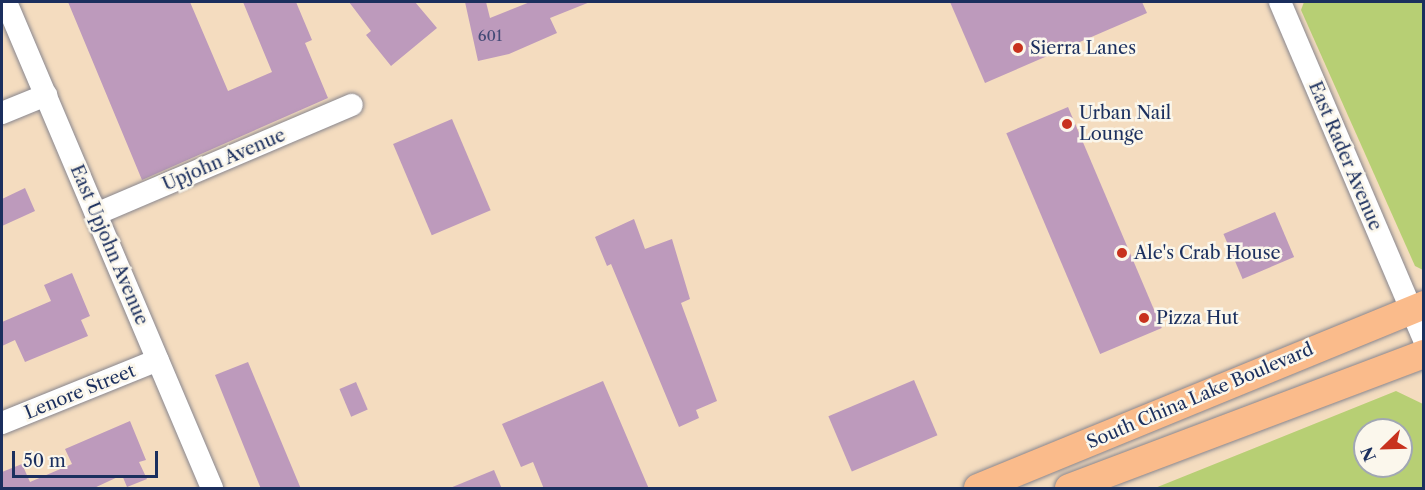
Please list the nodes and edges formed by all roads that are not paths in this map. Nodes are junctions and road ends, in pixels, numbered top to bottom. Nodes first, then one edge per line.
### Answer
1 (6, 2) edge
2 (1280, 2) edge
3 (45, 95) junction
4 (352, 105) dead end
5 (2, 113) edge
6 (96, 214) junction
7 (1417, 308) edge
8 (1424, 339) edge
9 (1424, 354) edge
10 (158, 360) junction
11 (2, 423) edge
12 (212, 489) edge
13 (978, 489) edge
14 (1070, 489) edge

1 - 3 street, East Upjohn Avenue
2 - 7 street, East Rader Avenue
3 - 5 street
3 - 6 street, East Upjohn Avenue
4 - 6 street, Upjohn Avenue
6 - 10 street, East Upjohn Avenue
7 - 8 street, East Rader Avenue
7 - 13 main road, South China Lake Boulevard
9 - 14 main road, South China Lake Boulevard
10 - 11 street, Lenore Street
10 - 12 street, East Upjohn Avenue

